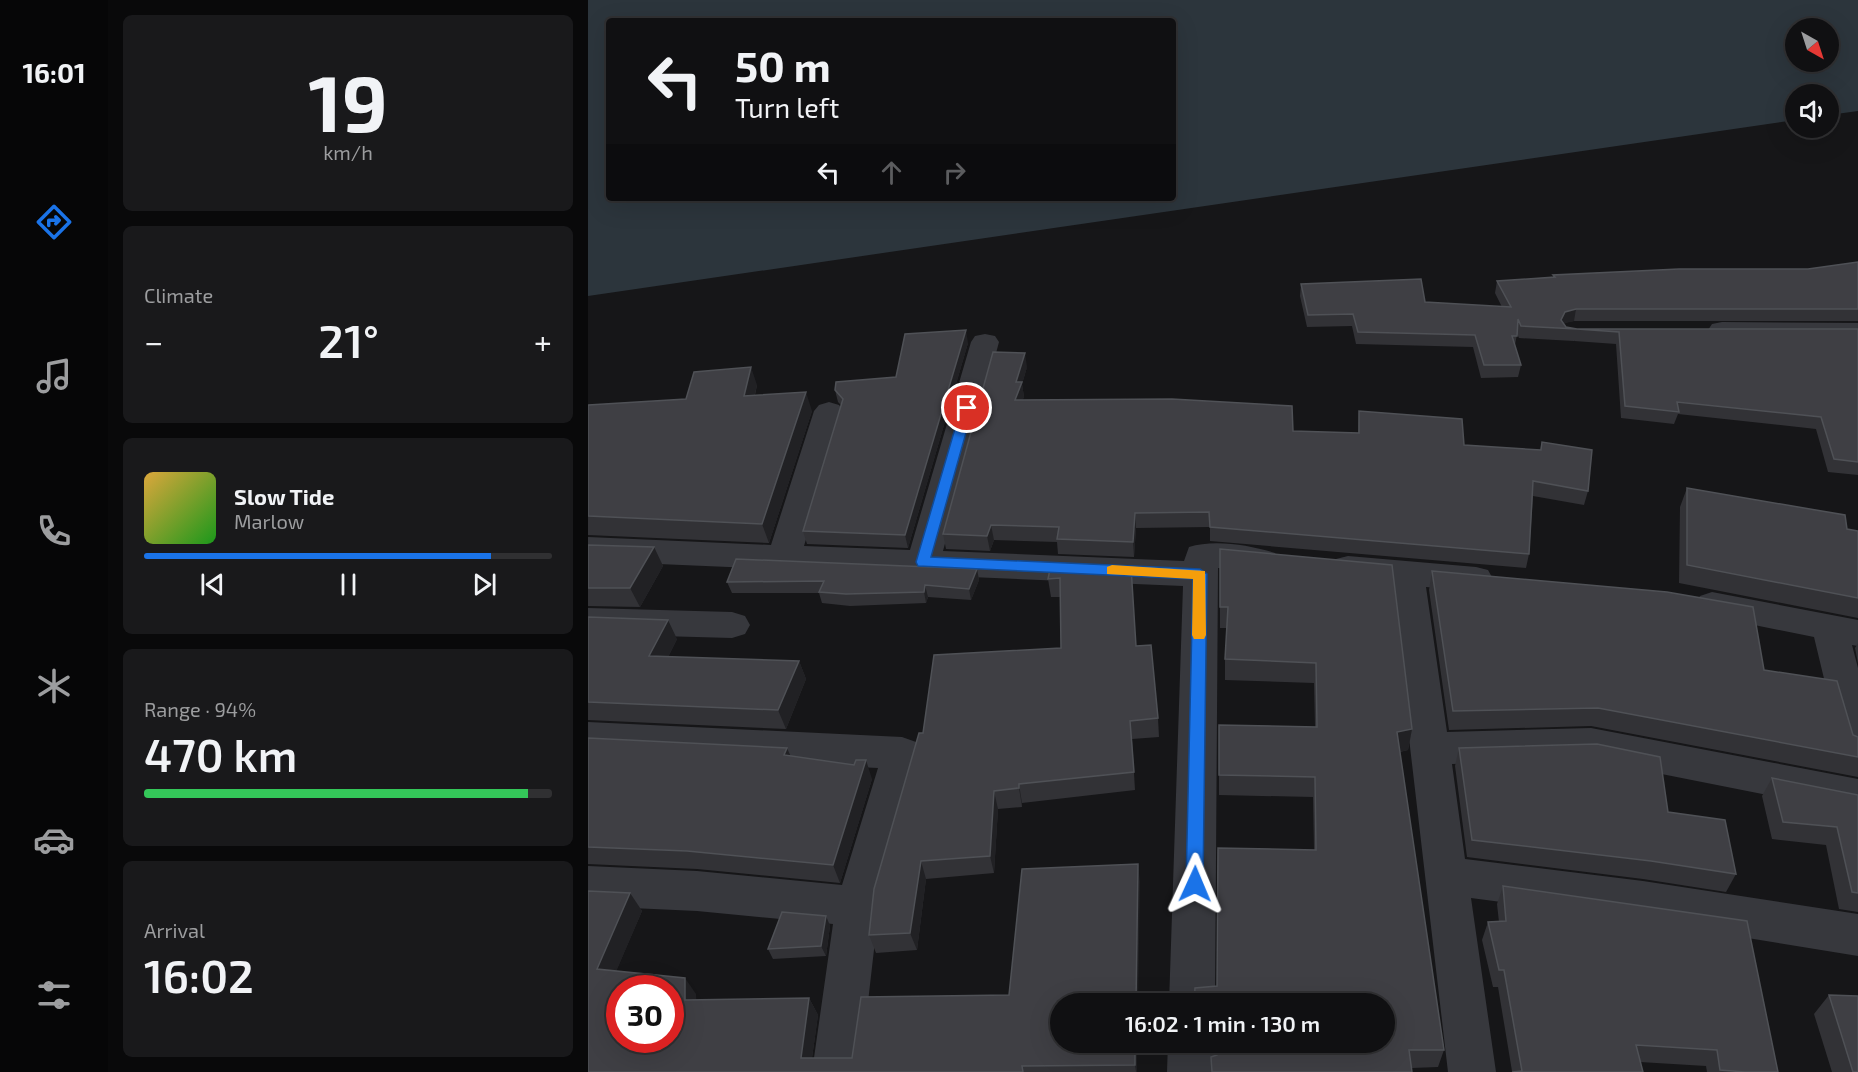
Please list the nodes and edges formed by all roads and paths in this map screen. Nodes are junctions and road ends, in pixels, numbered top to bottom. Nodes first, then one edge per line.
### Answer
1 (1698, 330) edge
2 (1858, 331) edge
3 (985, 342) dead end
4 (829, 411) dead end
5 (588, 549) edge
6 (784, 556) junction
7 (923, 562) junction
8 (1407, 573) junction
9 (1200, 574) junction
10 (1510, 582) edge
11 (1682, 599) edge
12 (588, 621) edge
13 (732, 625) dead end
14 (1843, 629) edge
15 (588, 738) edge
16 (1858, 741) edge
17 (1431, 749) junction
18 (1858, 796) edge
19 (1447, 876) junction
20 (588, 886) edge
21 (857, 906) junction
22 (1858, 935) edge
23 (1192, 993) edge
24 (1192, 1053) edge
25 (836, 1072) edge
26 (1191, 1072) edge
27 (1472, 1072) edge

1 - 2 street
3 - 7 street
4 - 6 street
5 - 6 street
6 - 7 street
7 - 9 street
8 - 9 street
8 - 10 street
8 - 17 street
9 - 23 street
11 - 14 street
12 - 13 street
14 - 16 street
15 - 21 street
17 - 18 street
17 - 19 street
19 - 22 street
19 - 27 street
20 - 21 street
21 - 25 street
24 - 26 street

